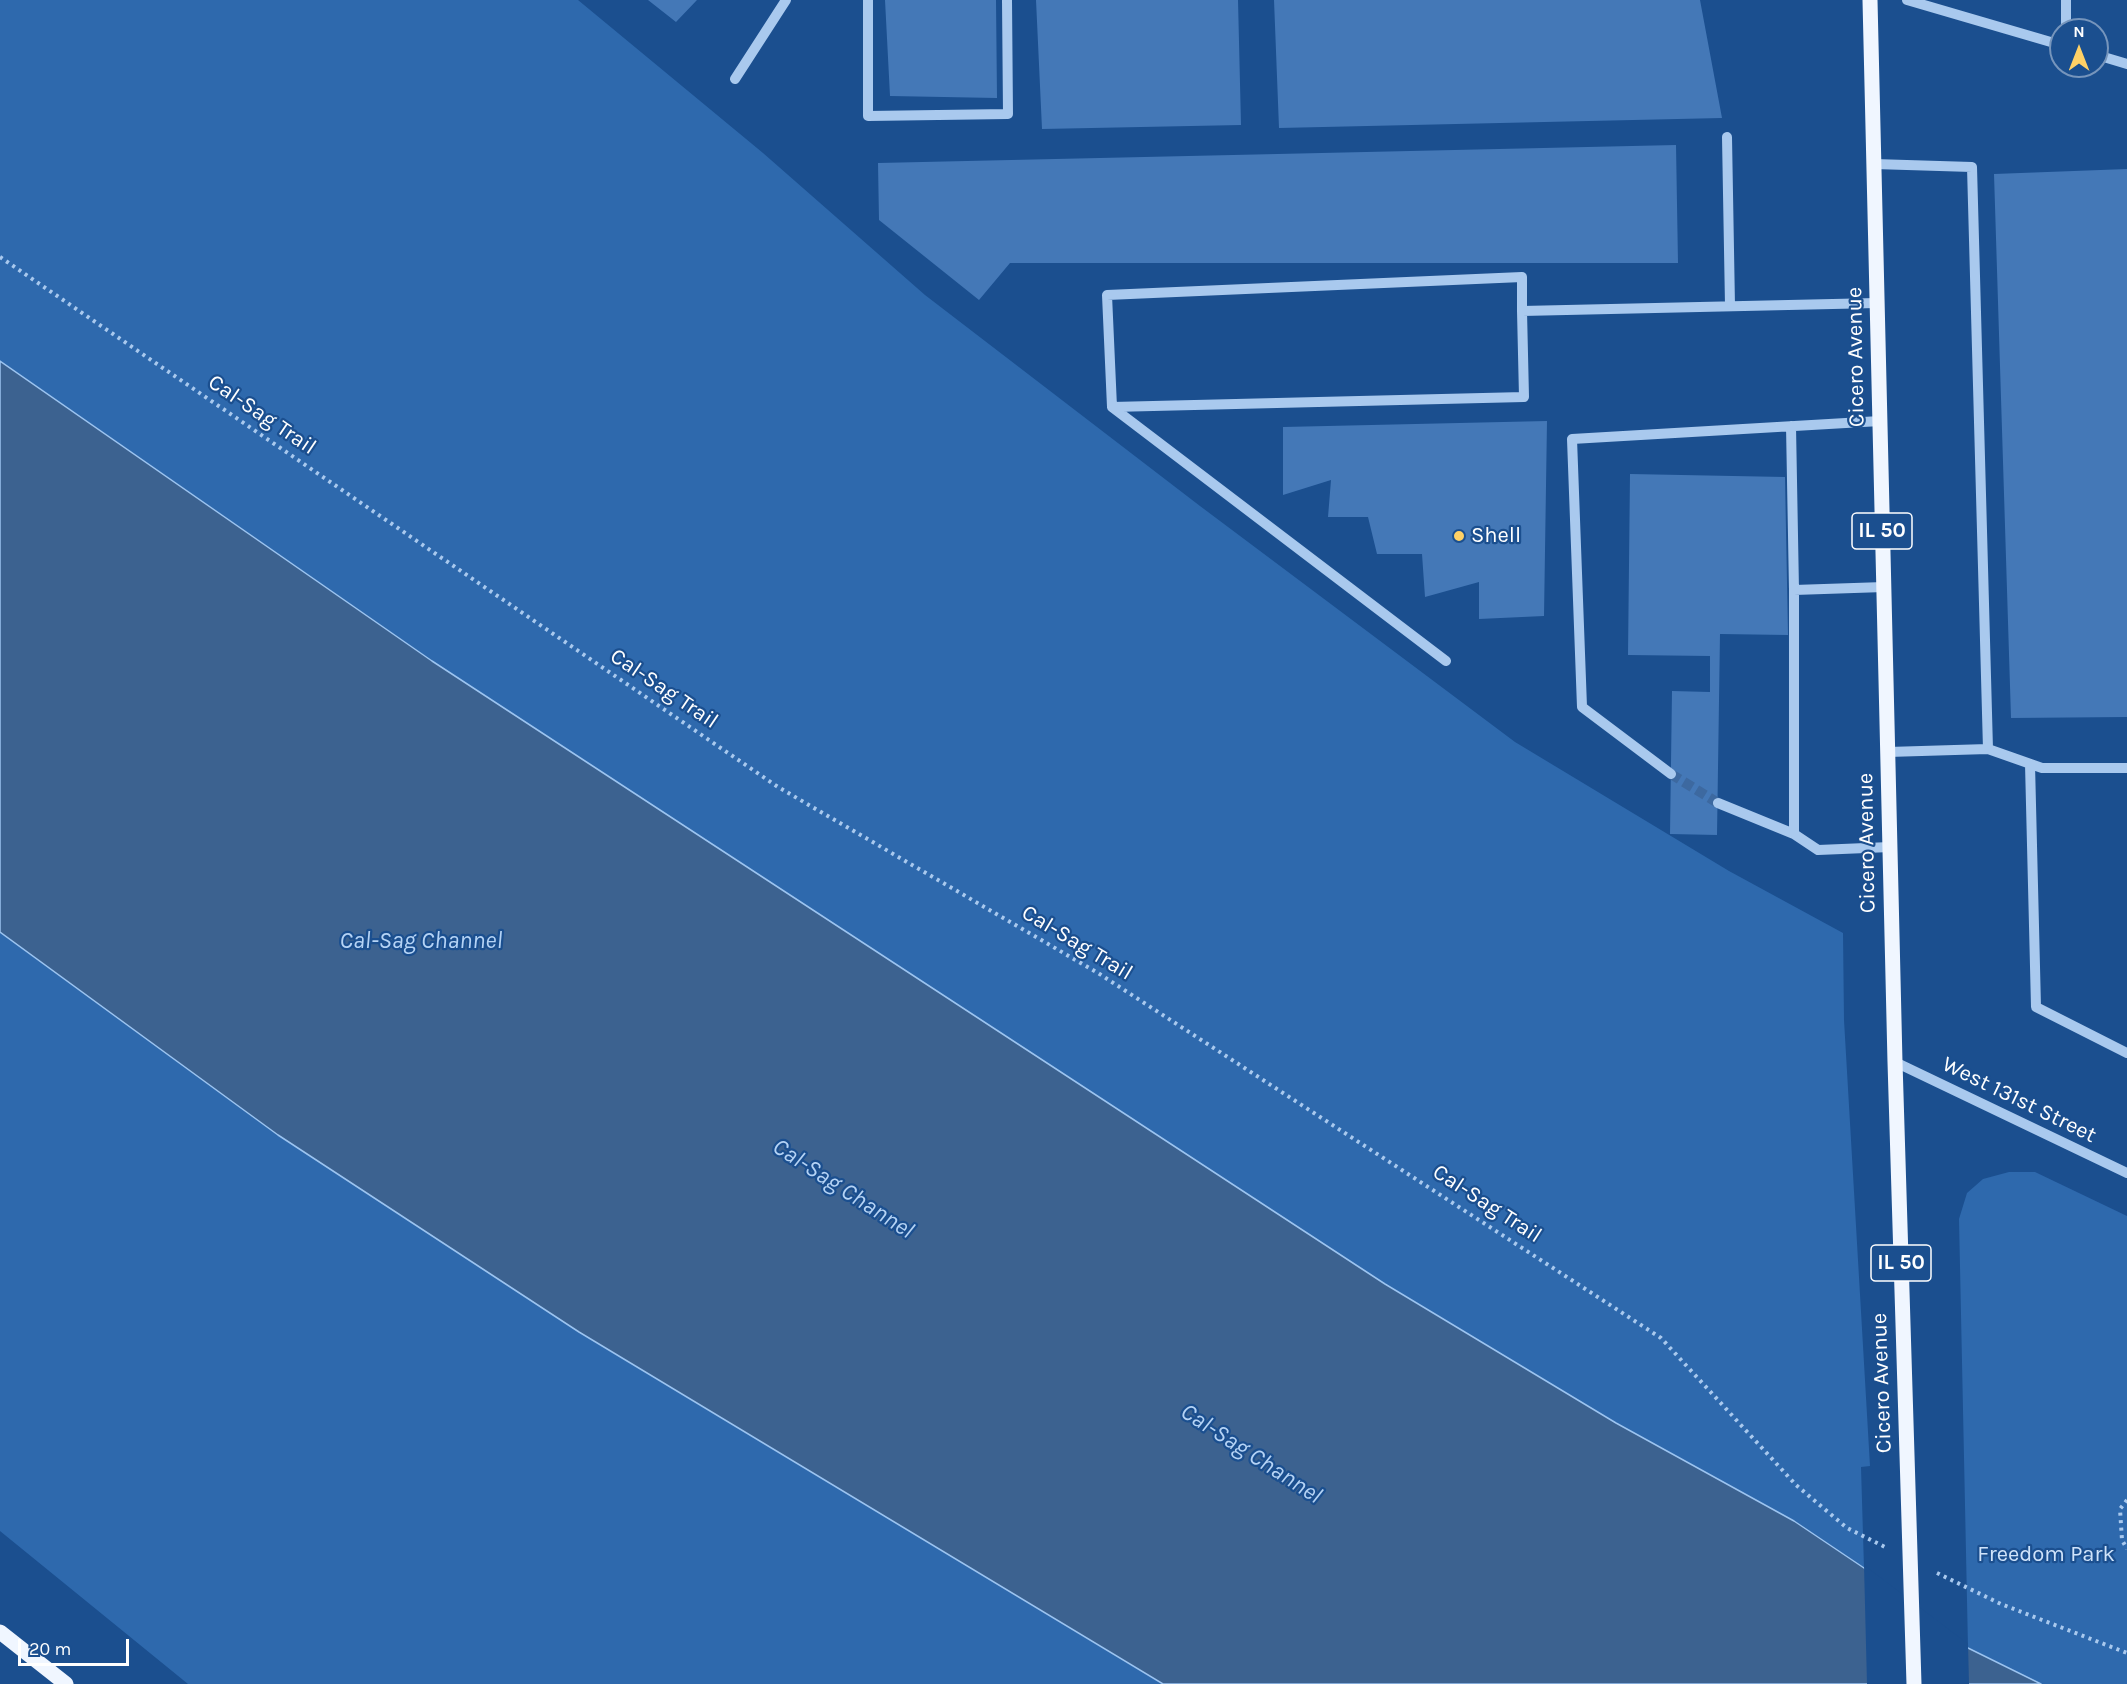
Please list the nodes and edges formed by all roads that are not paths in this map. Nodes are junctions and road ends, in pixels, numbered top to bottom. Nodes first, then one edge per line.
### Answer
1 (786, 0) edge
2 (868, 0) edge
3 (1007, 0) edge
4 (1870, 0) edge
5 (1907, 0) edge
6 (2066, 0) edge
7 (2066, 18) edge
8 (2049, 41) edge
9 (2109, 59) edge
10 (2127, 64) edge
11 (735, 79) dead end
12 (1727, 137) dead end
13 (1874, 164) junction
14 (1877, 303) junction
15 (1730, 306) junction
16 (1522, 311) junction
17 (1112, 407) junction
18 (1880, 421) junction
19 (1791, 426) junction
20 (1884, 587) junction
21 (1794, 590) junction
22 (1446, 661) dead end
23 (1988, 749) junction
24 (1888, 752) junction
25 (2030, 764) junction
26 (2127, 768) edge
27 (1671, 774) tunnel mouth
28 (1718, 803) tunnel mouth
29 (1794, 834) junction
30 (1890, 847) junction
31 (2127, 1053) edge
32 (1895, 1062) junction
33 (2127, 1173) edge
34 (0, 1632) edge
35 (66, 1684) edge
36 (1914, 1684) edge

1 - 11 street
2 - 3 street
4 - 13 main road, Cicero Avenue / IL 50
5 - 8 street
6 - 7 street
9 - 10 street
12 - 15 street
13 - 14 main road, Cicero Avenue / IL 50
13 - 23 street
14 - 15 street
14 - 18 main road, Cicero Avenue / IL 50
15 - 16 street
16 - 17 street
16 - 17 street
17 - 22 street
18 - 19 street
18 - 20 main road, Cicero Avenue / IL 50
19 - 21 street
19 - 27 street
20 - 21 street
20 - 24 main road, Cicero Avenue / IL 50
21 - 29 street
23 - 24 street
23 - 25 street
24 - 30 main road, Cicero Avenue / IL 50
25 - 26 street
25 - 31 street
28 - 29 street
29 - 30 street
30 - 32 main road, Cicero Avenue / IL 50
32 - 33 street, West 131st Street
32 - 36 main road, Cicero Avenue / IL 50
34 - 35 main road

